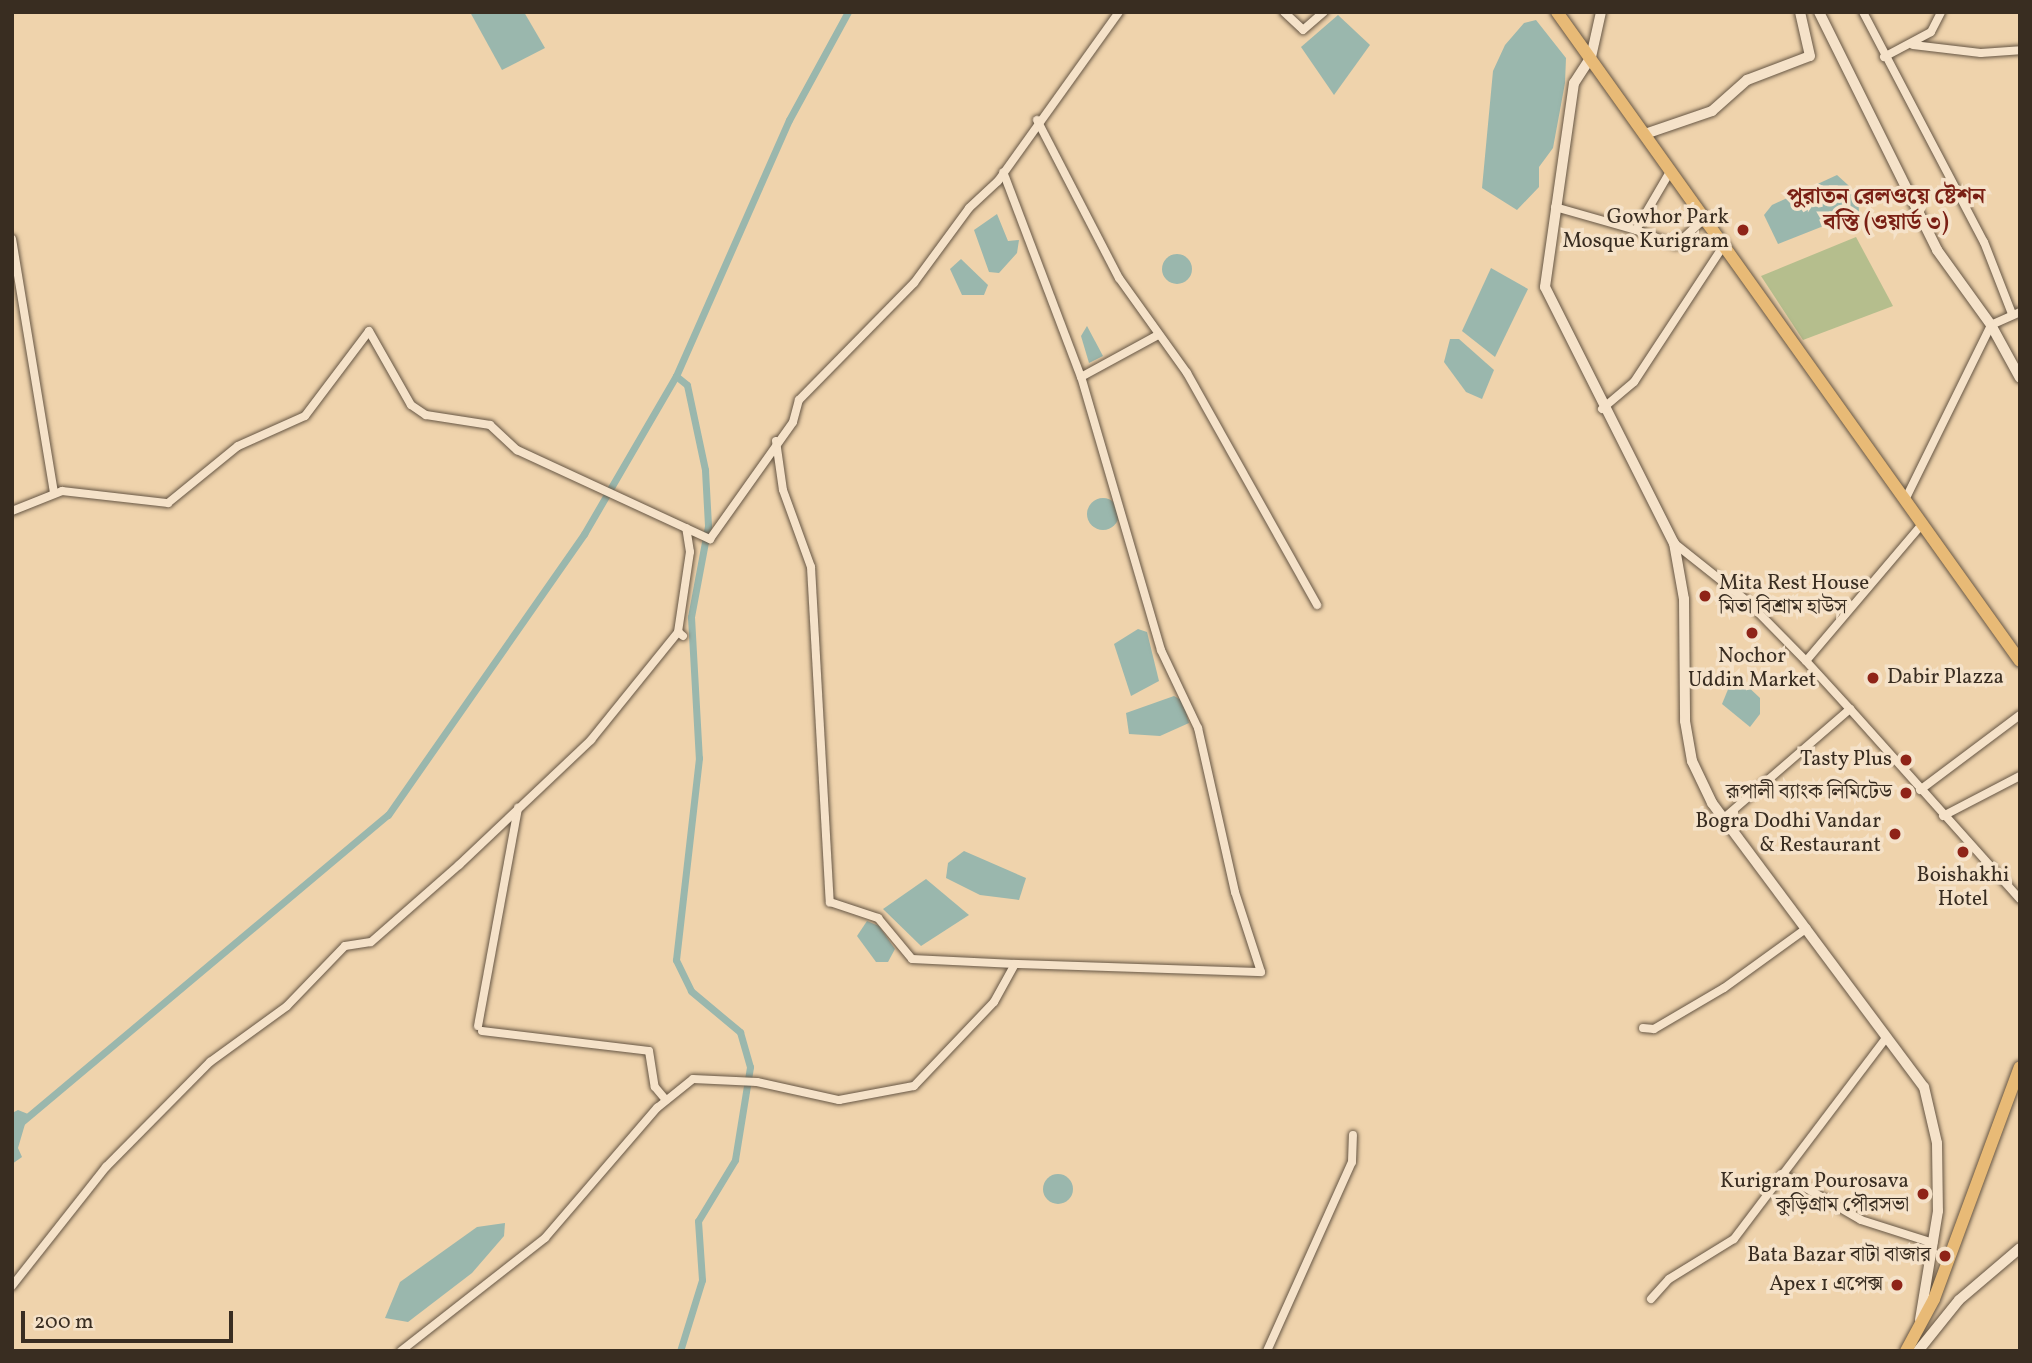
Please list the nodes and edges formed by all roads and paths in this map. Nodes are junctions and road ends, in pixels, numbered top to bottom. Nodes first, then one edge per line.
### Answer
1 (1119, 12) edge
2 (1284, 12) edge
3 (1324, 12) edge
4 (1558, 12) edge
5 (1601, 12) edge
6 (1800, 12) edge
7 (1819, 12) edge
8 (1863, 12) edge
9 (1941, 12) edge
10 (1913, 44) junction
11 (2020, 50) edge
12 (1591, 57) junction
13 (1884, 57) junction
14 (1037, 120) junction
15 (1645, 134) junction
16 (1671, 170) junction
17 (1003, 172) junction
18 (1555, 207) junction
19 (1705, 218) junction
20 (1636, 230) junction
21 (12, 239) edge
22 (1724, 245) junction
23 (2016, 313) edge
24 (1992, 325) junction
25 (1158, 335) junction
26 (1081, 377) junction
27 (2020, 378) edge
28 (1602, 409) junction
29 (776, 441) junction
30 (54, 494) junction
31 (1905, 500) junction
32 (12, 511) edge
33 (1922, 524) junction
34 (686, 528) junction
35 (1674, 543) junction
36 (1317, 605) dead end
37 (1806, 661) junction
38 (2020, 661) edge
39 (1850, 709) junction
40 (2020, 715) edge
41 (2020, 776) edge
42 (1920, 790) junction
43 (519, 806) junction
44 (1943, 816) junction
45 (1724, 818) junction
46 (2020, 899) edge
47 (1807, 929) junction
48 (1015, 964) junction
49 (1643, 1028) dead end
50 (1885, 1039) junction
51 (2020, 1067) edge
52 (666, 1100) junction
53 (1353, 1135) dead end
54 (1782, 1174) junction
55 (1933, 1242) junction
56 (2020, 1248) edge
57 (12, 1286) edge
58 (1651, 1299) dead end
59 (1919, 1326) junction
60 (401, 1351) edge
61 (1267, 1351) edge
62 (1906, 1351) edge
63 (1918, 1351) edge

1 - 14 street
2 - 3 street
4 - 12 highway
5 - 12 street
6 - 15 street
7 - 24 street
8 - 13 street
9 - 10 street
10 - 11 street
10 - 13 street
12 - 15 highway
12 - 18 street
13 - 23 street
14 - 17 street
14 - 25 street
15 - 16 highway
16 - 19 highway
16 - 20 street
17 - 26 street
17 - 29 street
18 - 20 street
18 - 28 street
19 - 20 street
19 - 22 highway
21 - 30 street
22 - 28 street
22 - 31 highway
23 - 24 street
24 - 27 street
24 - 31 street
25 - 26 street
25 - 36 street
26 - 48 street
28 - 35 street
29 - 34 street
29 - 48 street
30 - 32 street
30 - 34 street
31 - 33 highway
33 - 37 street
33 - 38 highway
34 - 43 street
35 - 37 street
35 - 45 street
37 - 39 street
39 - 42 street
39 - 45 street
40 - 42 street
41 - 44 street
42 - 44 street
43 - 52 street
43 - 57 street
44 - 46 street
45 - 47 street
47 - 49 street
47 - 50 street
48 - 52 street
50 - 54 street
50 - 55 street
51 - 59 highway
52 - 60 street
53 - 61 street
54 - 55 street
54 - 58 street
55 - 59 street
56 - 63 street
59 - 62 highway

